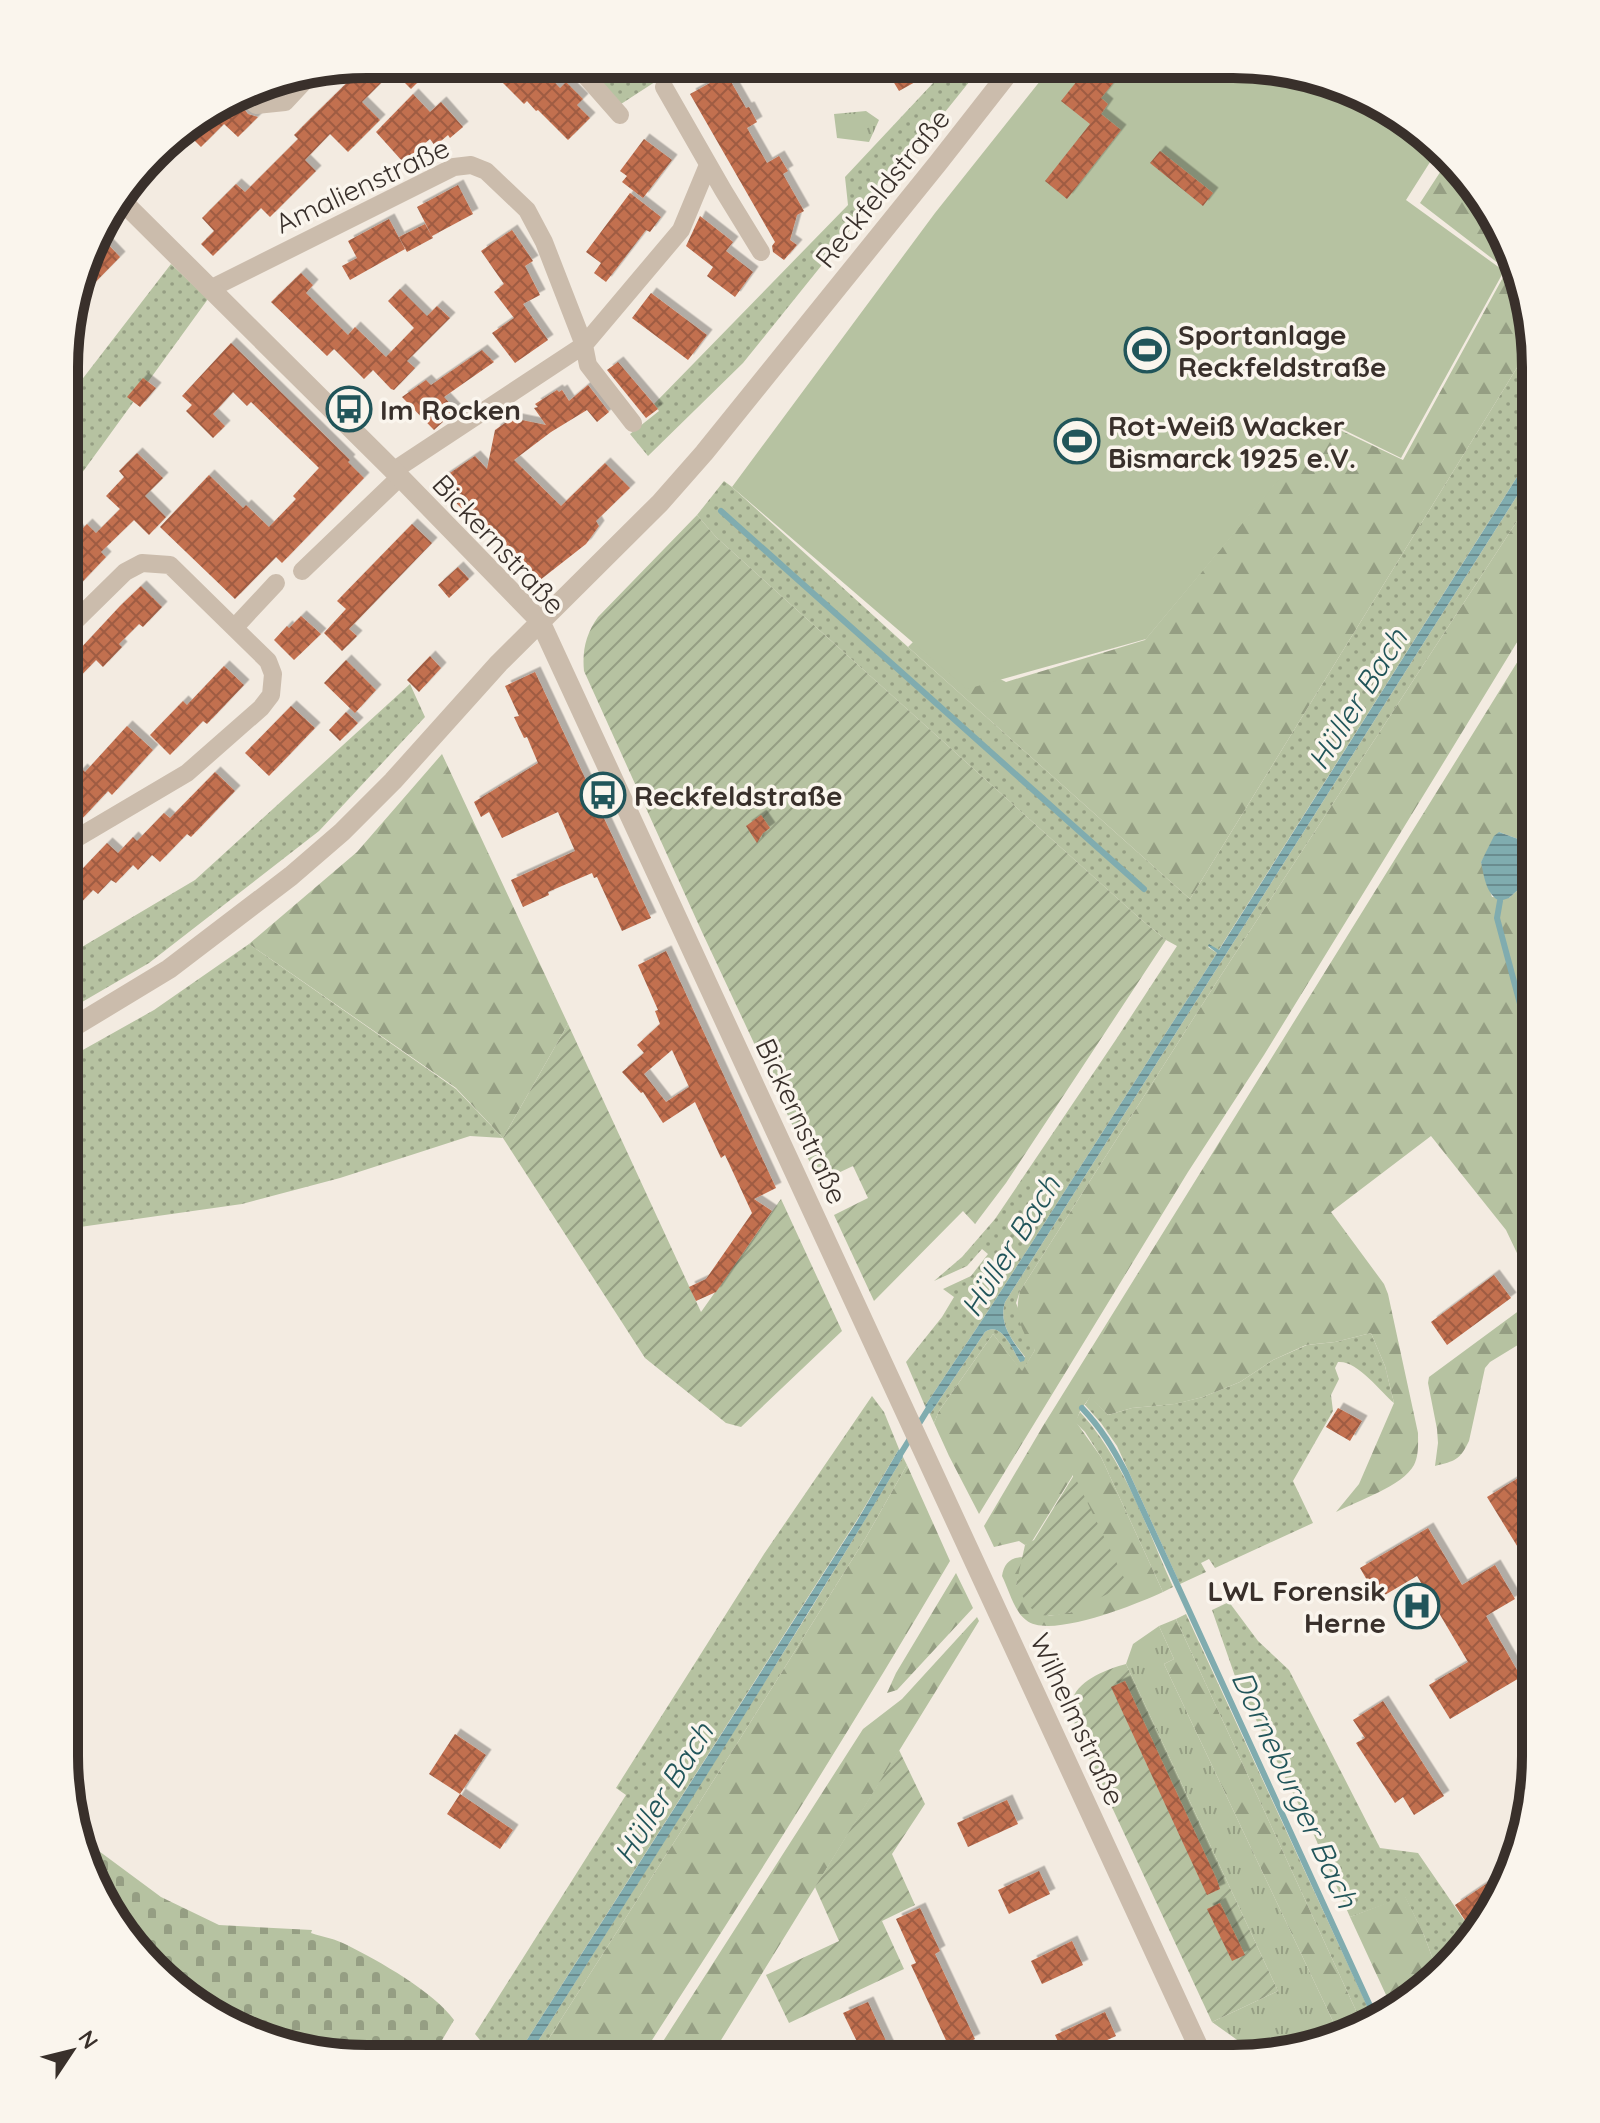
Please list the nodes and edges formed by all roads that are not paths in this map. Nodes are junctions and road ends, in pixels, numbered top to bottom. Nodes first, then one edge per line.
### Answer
1 (587, 78) edge
2 (1005, 78) edge
3 (300, 86) edge
4 (664, 87) dead end
5 (253, 101) edge
6 (620, 115) dead end
7 (708, 165) junction
8 (127, 206) edge
9 (761, 252) dead end
10 (210, 289) junction
11 (584, 345) junction
12 (633, 423) dead end
13 (396, 474) junction
14 (302, 571) dead end
15 (276, 583) dead end
16 (78, 618) edge
17 (540, 621) junction
18 (235, 627) junction
19 (78, 837) edge
20 (78, 1024) edge
21 (897, 1395) joint
22 (1198, 2045) edge

1 - 6 street
2 - 17 street, Reckfeldstraße
3 - 5 street
4 - 7 street
7 - 9 street
7 - 11 street
8 - 10 street, Bickernstraße
10 - 11 street, Amalienstraße
10 - 13 street, Bickernstraße
11 - 12 street, Amalienstraße
11 - 13 street
13 - 14 street
13 - 17 street, Bickernstraße
15 - 18 street
16 - 18 street
17 - 20 street, Reckfeldstraße
17 - 21 street, Bickernstraße
18 - 19 street
21 - 22 street, Wilhelmstraße

